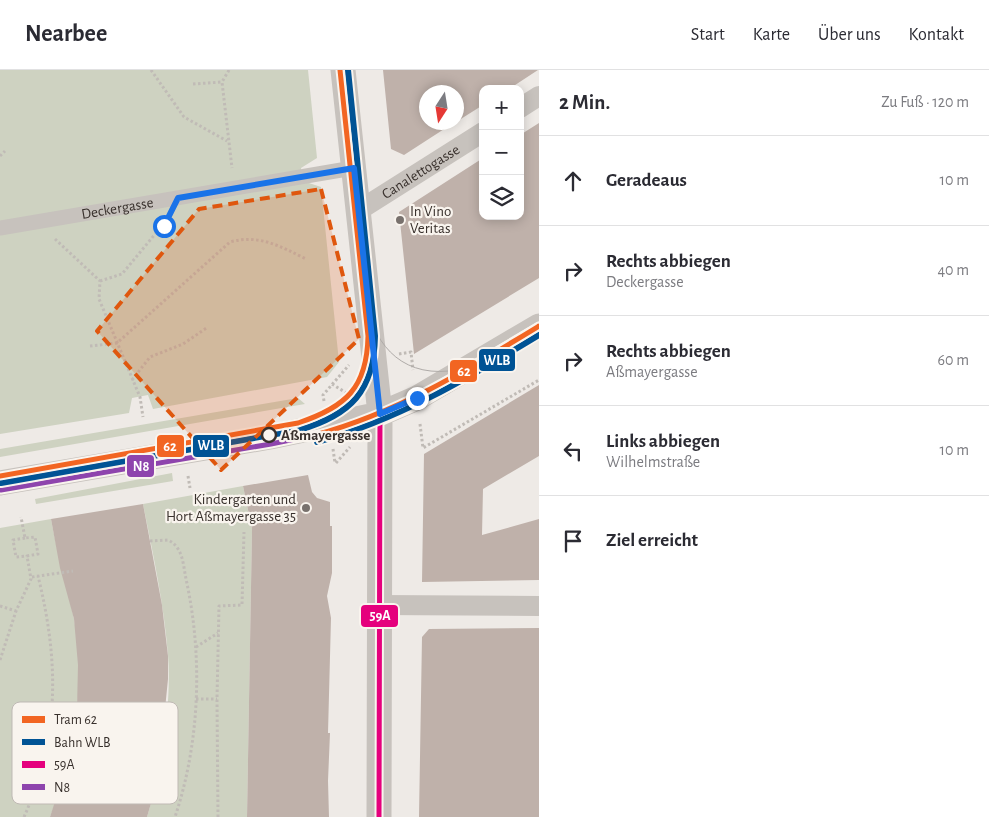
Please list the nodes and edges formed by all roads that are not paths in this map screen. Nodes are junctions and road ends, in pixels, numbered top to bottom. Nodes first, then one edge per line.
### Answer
1 (343, 70) edge
2 (539, 96) edge
3 (524, 105) edge
4 (479, 135) edge
5 (354, 168) junction
6 (358, 211) junction
7 (0, 228) edge
8 (539, 326) edge
9 (380, 414) junction
10 (0, 483) edge
11 (379, 605) junction
12 (539, 606) edge
13 (379, 817) edge

1 - 5 street
2 - 3 street
4 - 6 street, Canalettogasse
5 - 6 street
5 - 7 street, Deckergasse
6 - 9 street
8 - 9 street
9 - 10 street
9 - 11 street
11 - 12 street
11 - 13 street

